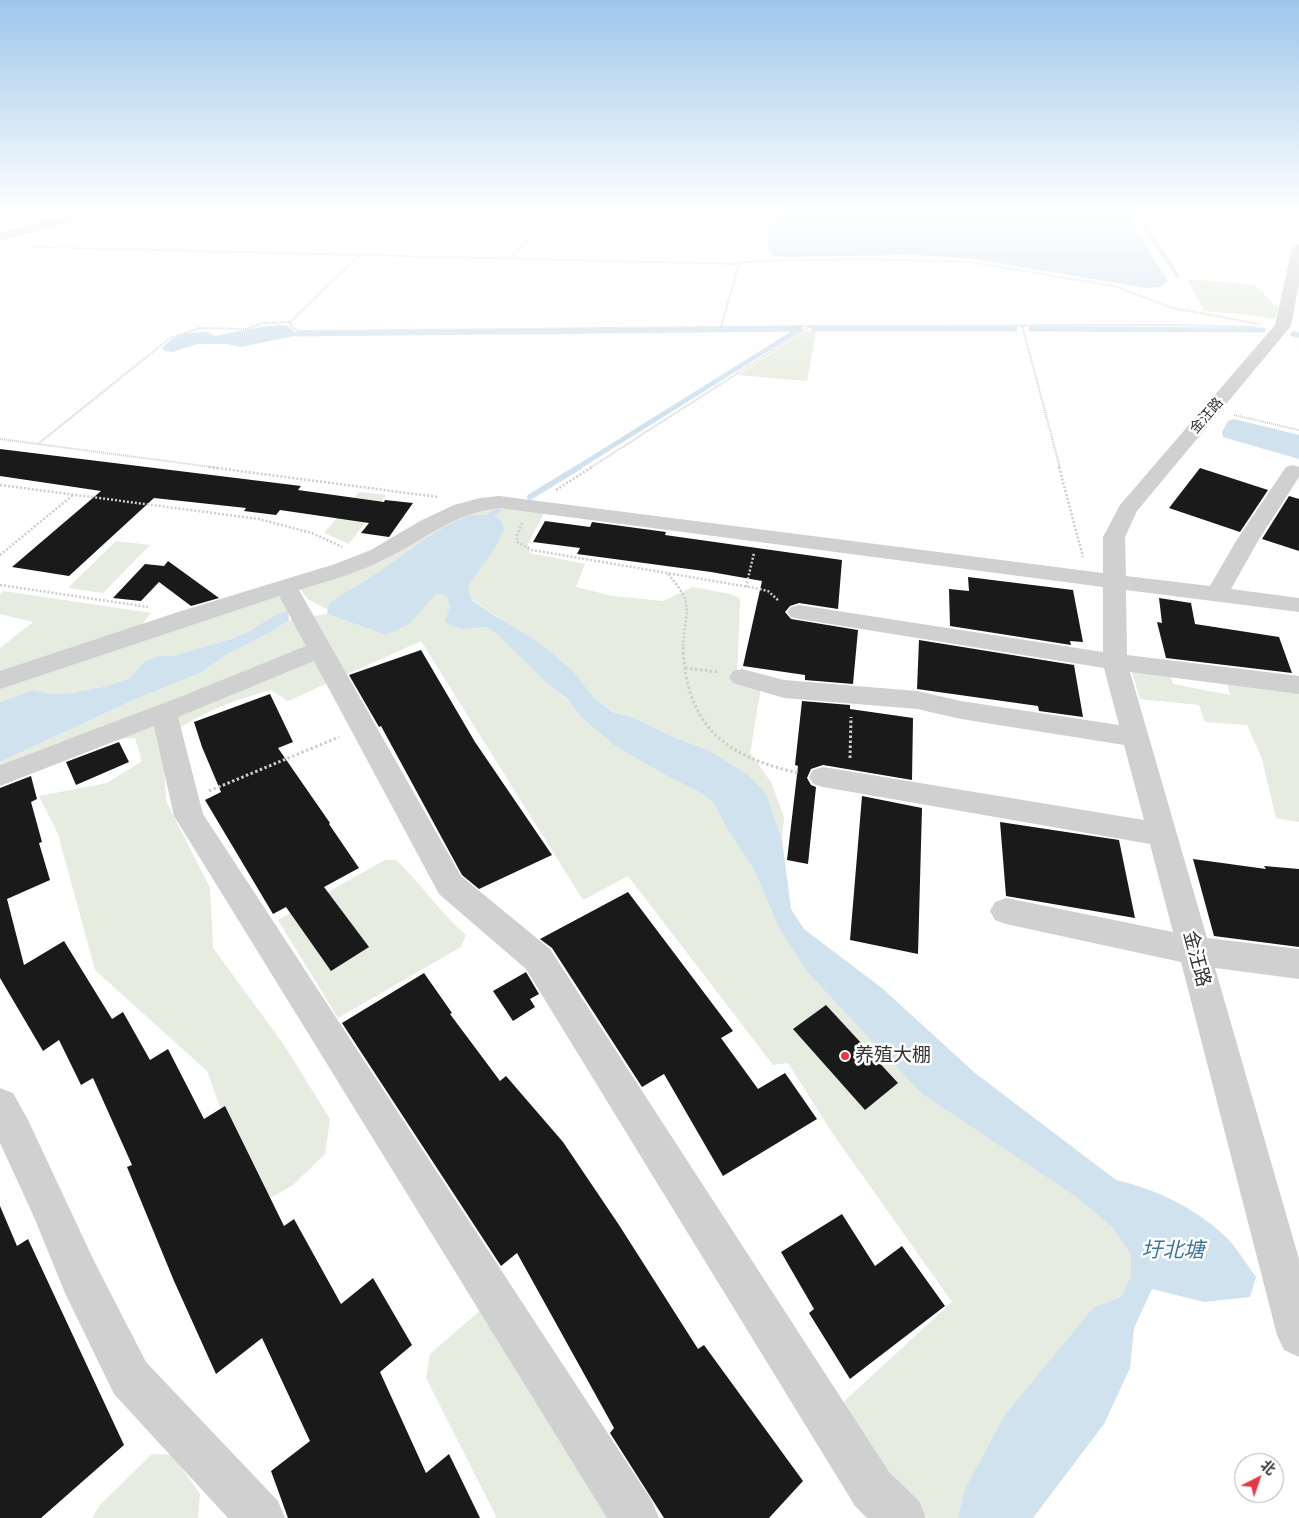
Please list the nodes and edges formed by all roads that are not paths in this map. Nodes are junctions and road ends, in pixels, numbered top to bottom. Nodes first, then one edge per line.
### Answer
1 (1292, 280) edge
2 (1293, 471) dead end
3 (1101, 579) junction
4 (285, 586) junction
5 (1218, 594) junction
6 (1299, 605) edge
7 (799, 612) road end
8 (320, 649) junction
9 (1116, 662) junction
10 (742, 677) road end
11 (0, 680) edge
12 (1299, 685) edge
13 (164, 713) junction
14 (1136, 738) junction
15 (0, 776) edge
16 (836, 779) road end
17 (1163, 835) junction
18 (1006, 912) dead end
19 (1194, 952) junction
20 (1299, 964) edge
21 (0, 1106) edge
22 (1299, 1335) edge
23 (261, 1518) edge
24 (635, 1518) edge
25 (902, 1518) edge

1 - 3 street, 金汪路
2 - 5 street
3 - 4 street
3 - 5 street
3 - 9 street, 金汪路
4 - 8 street
4 - 11 street
5 - 6 street
7 - 9 street
8 - 13 street
8 - 25 street
9 - 12 street
9 - 14 street, 金汪路
10 - 14 street
13 - 15 street
13 - 24 street
14 - 17 street, 金汪路
16 - 17 street
17 - 19 street, 金汪路
18 - 19 street
19 - 20 street
19 - 22 street, 金汪路
21 - 23 street

